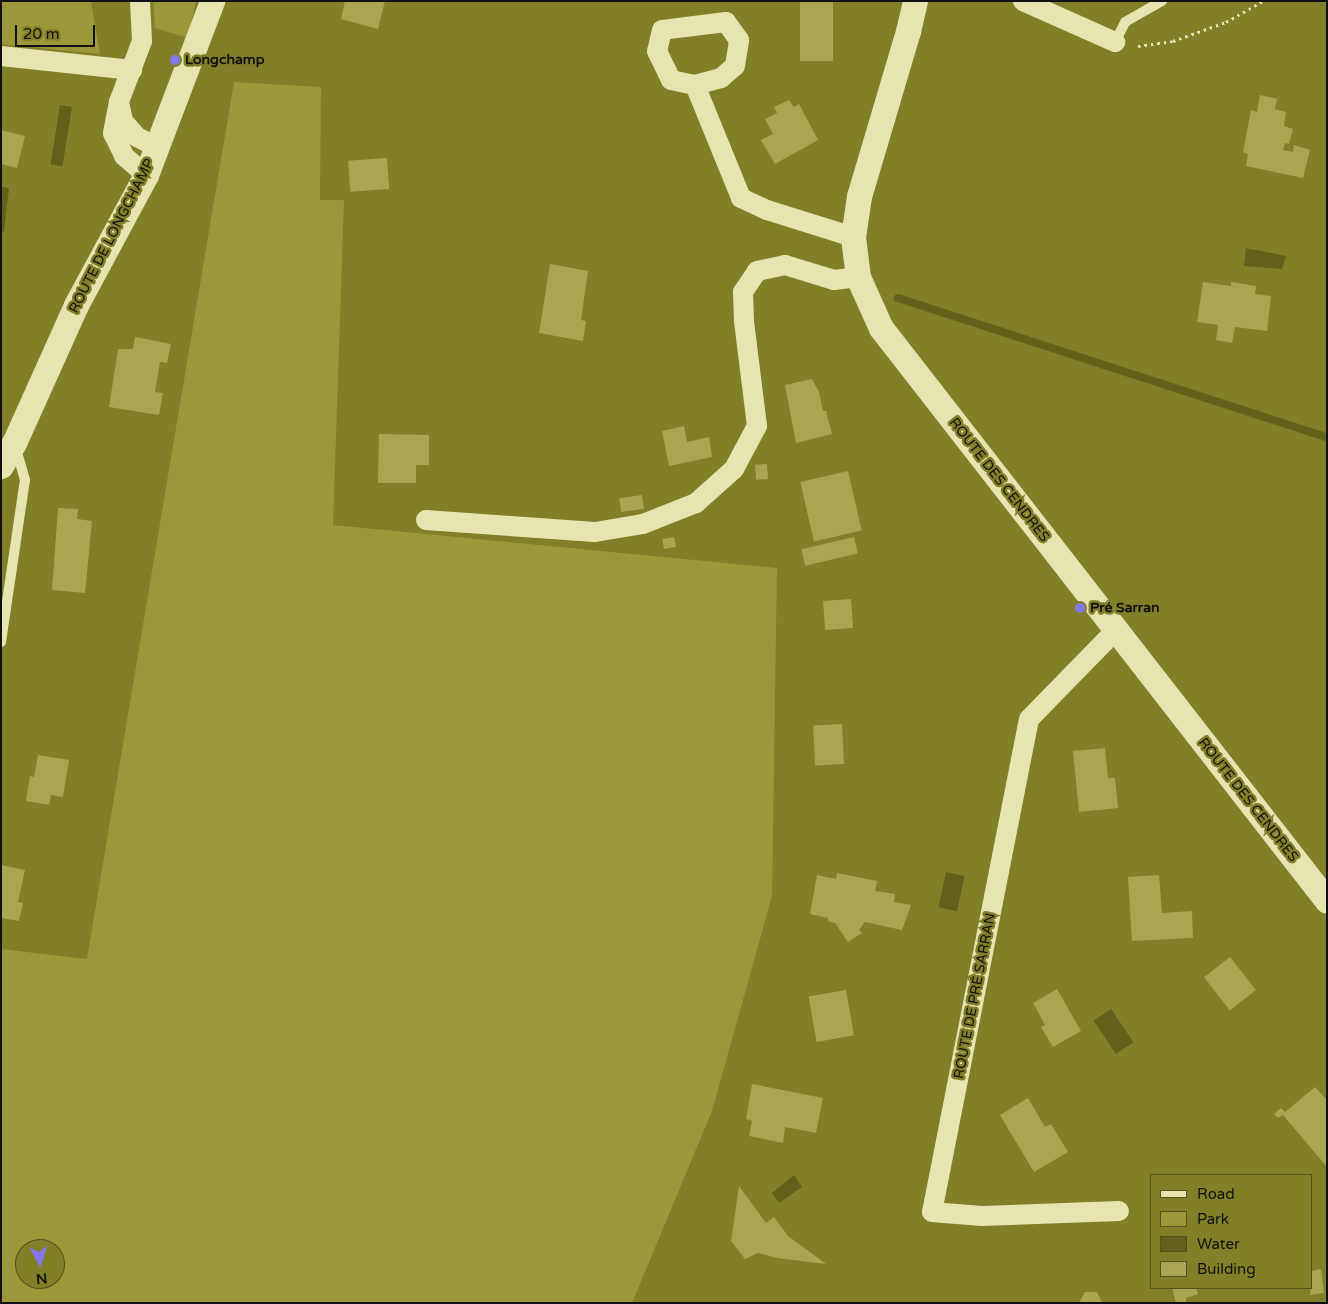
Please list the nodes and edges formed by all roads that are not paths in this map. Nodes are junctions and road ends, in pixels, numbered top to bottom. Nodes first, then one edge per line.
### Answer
1 (140, 1) edge
2 (212, 1) edge
3 (915, 1) edge
4 (1023, 1) edge
5 (1162, 1) edge
6 (1116, 42) joint
7 (1, 56) edge
8 (132, 70) junction
9 (695, 85) dead end
10 (119, 102) junction
11 (157, 147) junction
12 (146, 175) junction
13 (853, 236) junction
14 (858, 277) junction
15 (14, 443) junction
16 (1, 466) edge
17 (426, 520) dead end
18 (1116, 630) junction
19 (1, 642) edge
20 (1327, 901) edge
21 (1119, 1211) dead end

1 - 8 street
2 - 11 street, ROUTE DE LONGCHAMP
3 - 13 street, ROUTE DES CENDRES
4 - 6 street
5 - 6 lane
7 - 8 street
8 - 10 street
9 - 13 street
10 - 11 street
10 - 12 street
11 - 12 street, ROUTE DE LONGCHAMP
12 - 15 street, ROUTE DE LONGCHAMP
13 - 14 street, ROUTE DES CENDRES
14 - 17 street
14 - 18 street, ROUTE DES CENDRES
15 - 16 street, ROUTE DE LONGCHAMP
15 - 19 lane
18 - 20 street, ROUTE DES CENDRES
18 - 21 street, ROUTE DE PRÉ SARRAN

